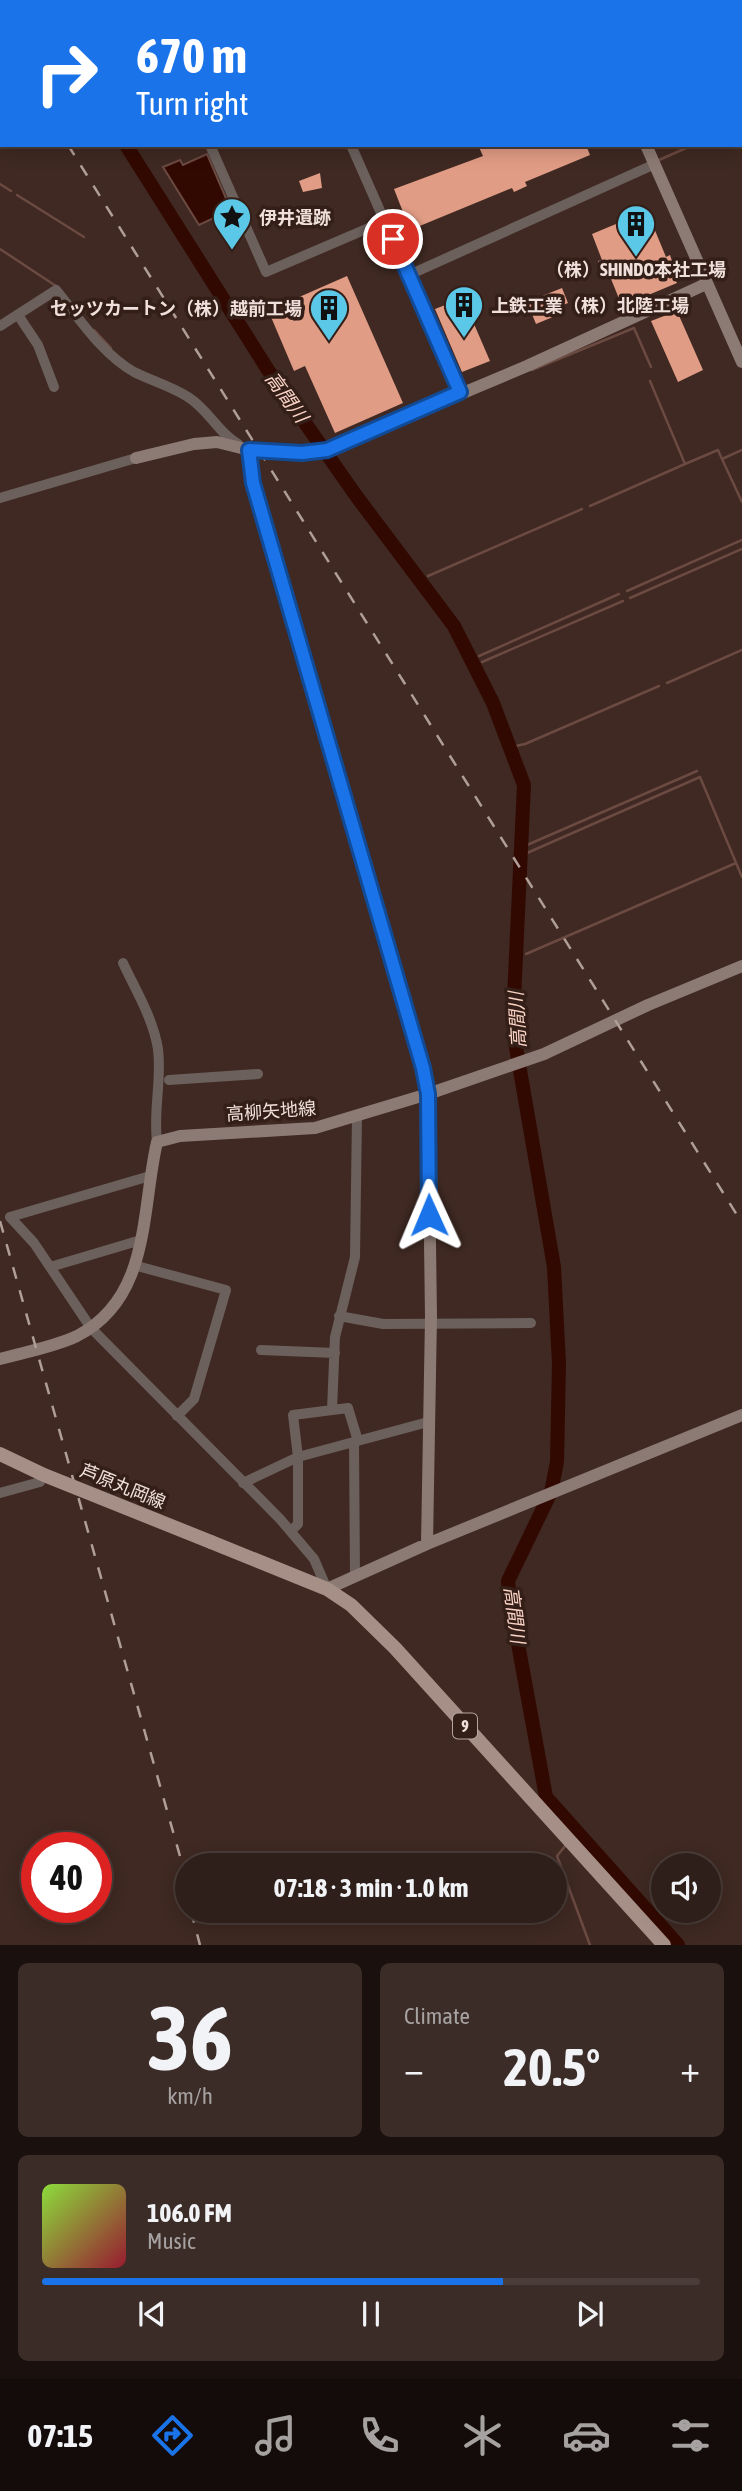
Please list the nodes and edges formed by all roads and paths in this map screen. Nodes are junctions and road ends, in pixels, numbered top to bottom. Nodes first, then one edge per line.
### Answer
1 (211, 147) edge
2 (352, 147) edge
3 (647, 147) edge
4 (655, 164) junction
5 (385, 221) junction
6 (409, 275) junction
7 (706, 284) junction
8 (18, 315) junction
9 (0, 326) edge
10 (742, 362) edge
11 (54, 387) dead end
12 (460, 392) junction
13 (249, 450) junction
14 (136, 458) joint
15 (0, 498) edge
16 (123, 963) dead end
17 (742, 966) edge
18 (258, 1074) dead end
19 (169, 1080) dead end
20 (428, 1094) junction
21 (357, 1115) junction
22 (157, 1142) junction
23 (150, 1176) junction
24 (141, 1240) junction
25 (137, 1266) junction
26 (50, 1267) junction
27 (339, 1316) junction
28 (430, 1324) junction
29 (531, 1324) dead end
30 (91, 1328) junction
31 (261, 1350) dead end
32 (335, 1353) junction
33 (0, 1359) edge
34 (332, 1410) junction
35 (742, 1415) edge
36 (177, 1416) junction
37 (428, 1422) junction
38 (356, 1442) junction
39 (0, 1454) edge
40 (298, 1457) junction
41 (40, 1482) dead end
42 (243, 1483) junction
43 (0, 1493) edge
44 (291, 1531) junction
45 (427, 1545) junction
46 (355, 1577) junction
47 (327, 1589) junction
48 (664, 1945) edge

1 - 5 street
2 - 5 street
3 - 4 street
4 - 6 street
4 - 7 street
5 - 6 street
6 - 12 street
7 - 10 street
7 - 12 street
8 - 9 street
8 - 11 street
8 - 13 street
12 - 13 street
13 - 14 street
13 - 20 street
14 - 15 street
16 - 22 street
17 - 20 street, 高柳矢地線
18 - 19 street
20 - 21 street, 高柳矢地線
20 - 28 street
21 - 22 street, 高柳矢地線
21 - 27 street
22 - 23 street
23 - 24 street
23 - 26 street
24 - 25 street
24 - 26 street
25 - 30 street
25 - 36 street
26 - 30 street
27 - 28 street
27 - 32 street
28 - 29 street
28 - 37 street
30 - 33 street
30 - 36 street
31 - 32 street
32 - 34 street
34 - 38 street
34 - 40 street
35 - 45 street
36 - 42 street
37 - 38 street
37 - 45 street
38 - 40 street
38 - 46 street
39 - 47 main road, 芦原丸岡線 / 9, bridge
40 - 42 street
40 - 44 street
41 - 43 street
42 - 44 street
44 - 47 street
45 - 46 street
46 - 47 street
47 - 48 main road, 9

